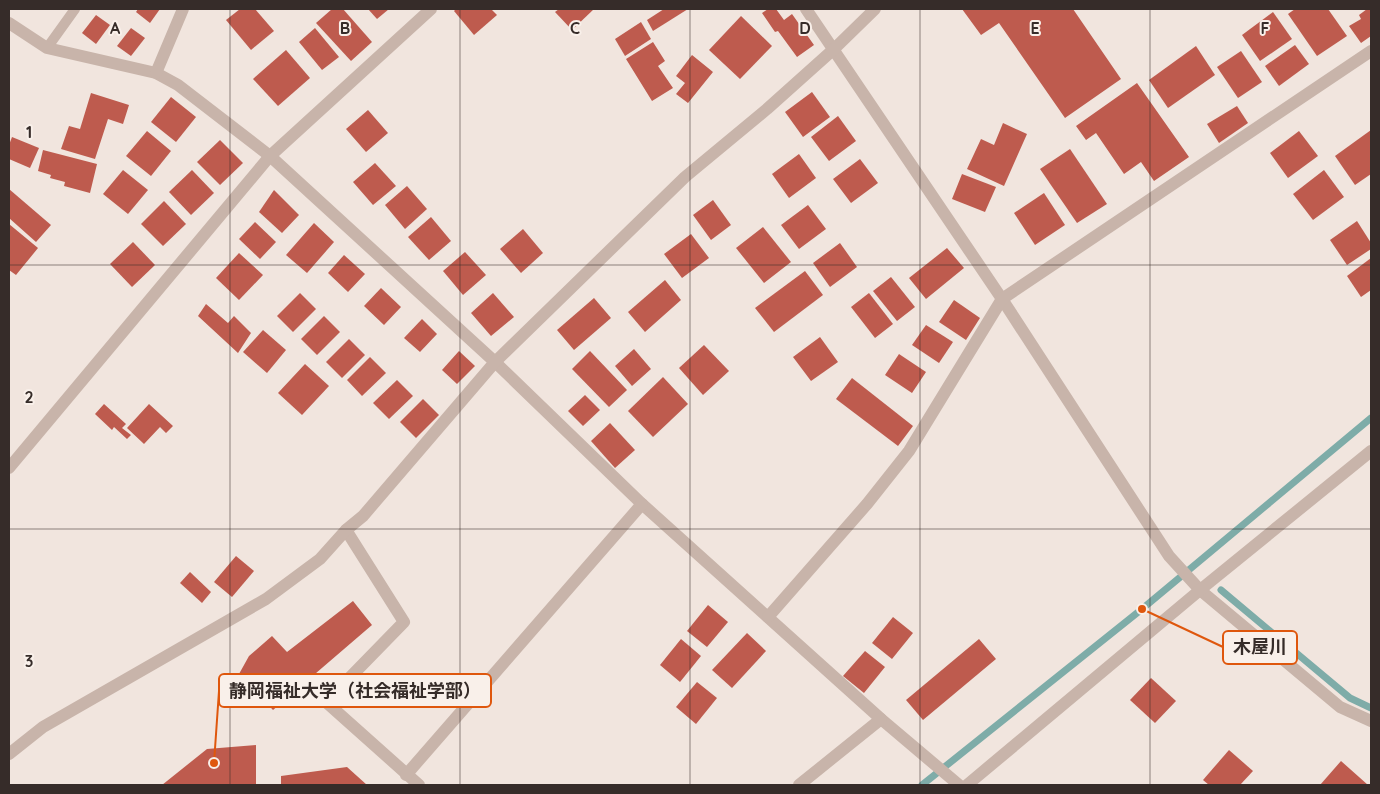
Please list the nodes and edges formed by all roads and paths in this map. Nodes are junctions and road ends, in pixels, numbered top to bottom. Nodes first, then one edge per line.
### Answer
1 (75, 9) edge
2 (183, 9) edge
3 (431, 9) edge
4 (806, 9) edge
5 (875, 9) edge
6 (9, 23) edge
7 (47, 48) junction
8 (834, 49) junction
9 (1371, 51) edge
10 (156, 73) junction
11 (270, 156) junction
12 (1002, 299) junction
13 (495, 362) junction
14 (1371, 451) edge
15 (9, 468) edge
16 (642, 504) junction
17 (346, 530) junction
18 (1200, 590) junction
19 (768, 617) junction
20 (881, 719) junction
21 (1371, 720) edge
22 (9, 754) edge
23 (406, 775) junction
24 (418, 785) edge
25 (799, 785) edge
26 (959, 785) edge
27 (967, 785) edge

1 - 7 lane
2 - 10 street
3 - 11 street
4 - 8 street
5 - 8 street
6 - 7 street
7 - 10 street
8 - 12 street
8 - 13 street
9 - 12 street
10 - 11 street
11 - 13 street
11 - 15 street
12 - 18 street
12 - 19 street
13 - 16 street
13 - 17 street
14 - 18 street
16 - 19 street
16 - 23 street
17 - 22 street
17 - 23 street
18 - 21 street
18 - 27 street
19 - 20 street
20 - 25 street
20 - 26 street
23 - 24 street

